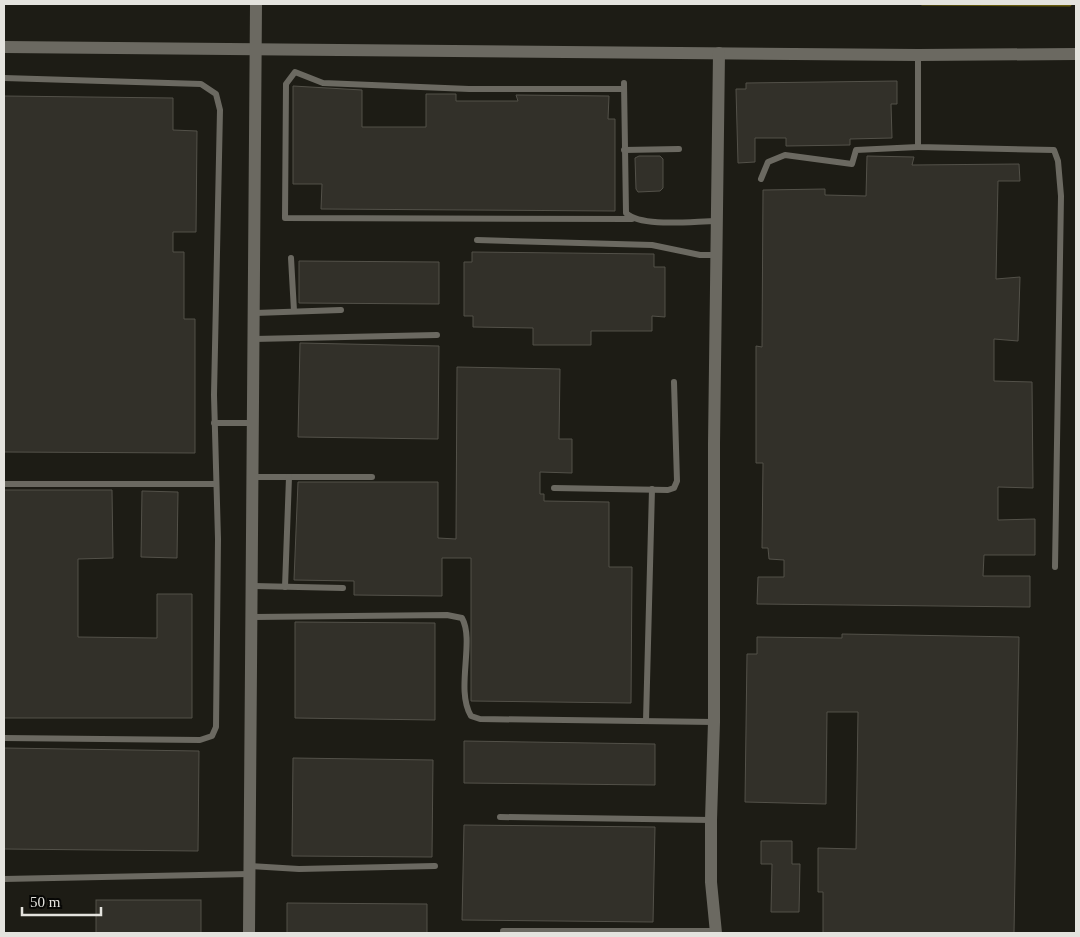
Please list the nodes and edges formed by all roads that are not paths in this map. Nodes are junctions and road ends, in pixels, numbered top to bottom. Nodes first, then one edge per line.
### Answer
1 (256, 4) edge
2 (4, 47) edge
3 (255, 51) junction
4 (719, 54) junction
5 (1076, 54) edge
6 (918, 55) junction
7 (4, 78) edge
8 (918, 147) junction
9 (679, 148) dead end
10 (624, 150) junction
11 (761, 179) dead end
12 (632, 219) junction
13 (716, 220) junction
14 (477, 240) dead end
15 (717, 255) junction
16 (291, 258) dead end
17 (341, 310) dead end
18 (294, 311) junction
19 (255, 313) junction
20 (436, 335) dead end
21 (254, 338) junction
22 (674, 382) dead end
23 (214, 423) junction
24 (253, 423) junction
25 (253, 477) junction
26 (289, 477) junction
27 (372, 477) dead end
28 (4, 484) edge
29 (216, 484) junction
30 (554, 488) dead end
31 (652, 489) junction
32 (1055, 567) dead end
33 (253, 586) junction
34 (285, 588) junction
35 (343, 588) dead end
36 (252, 617) junction
37 (646, 721) junction
38 (714, 722) junction
39 (4, 738) edge
40 (500, 817) dead end
41 (711, 820) junction
42 (435, 866) dead end
43 (249, 870) junction
44 (4, 879) edge
45 (503, 931) dead end
46 (716, 932) edge
47 (250, 933) edge

1 - 3 street
2 - 3 street
3 - 4 street
3 - 19 street
4 - 6 street
4 - 13 street
5 - 6 street
6 - 8 lane
7 - 23 lane
8 - 11 lane
8 - 32 lane
9 - 10 lane
10 - 12 lane
10 - 12 lane
12 - 13 lane
13 - 15 street
14 - 15 lane
15 - 38 street
16 - 18 lane
17 - 18 lane
18 - 19 lane
19 - 21 street
20 - 21 lane
21 - 24 street
22 - 31 lane
23 - 24 lane
23 - 29 lane
24 - 25 street
25 - 26 lane
25 - 33 street
26 - 27 lane
26 - 34 lane
28 - 29 lane
29 - 39 lane
30 - 31 lane
31 - 37 lane
33 - 34 lane
33 - 36 street
34 - 35 lane
36 - 37 lane
36 - 43 street
37 - 38 lane
38 - 41 street
40 - 41 lane
41 - 46 street
42 - 43 lane
43 - 44 lane
43 - 47 street
45 - 46 lane

